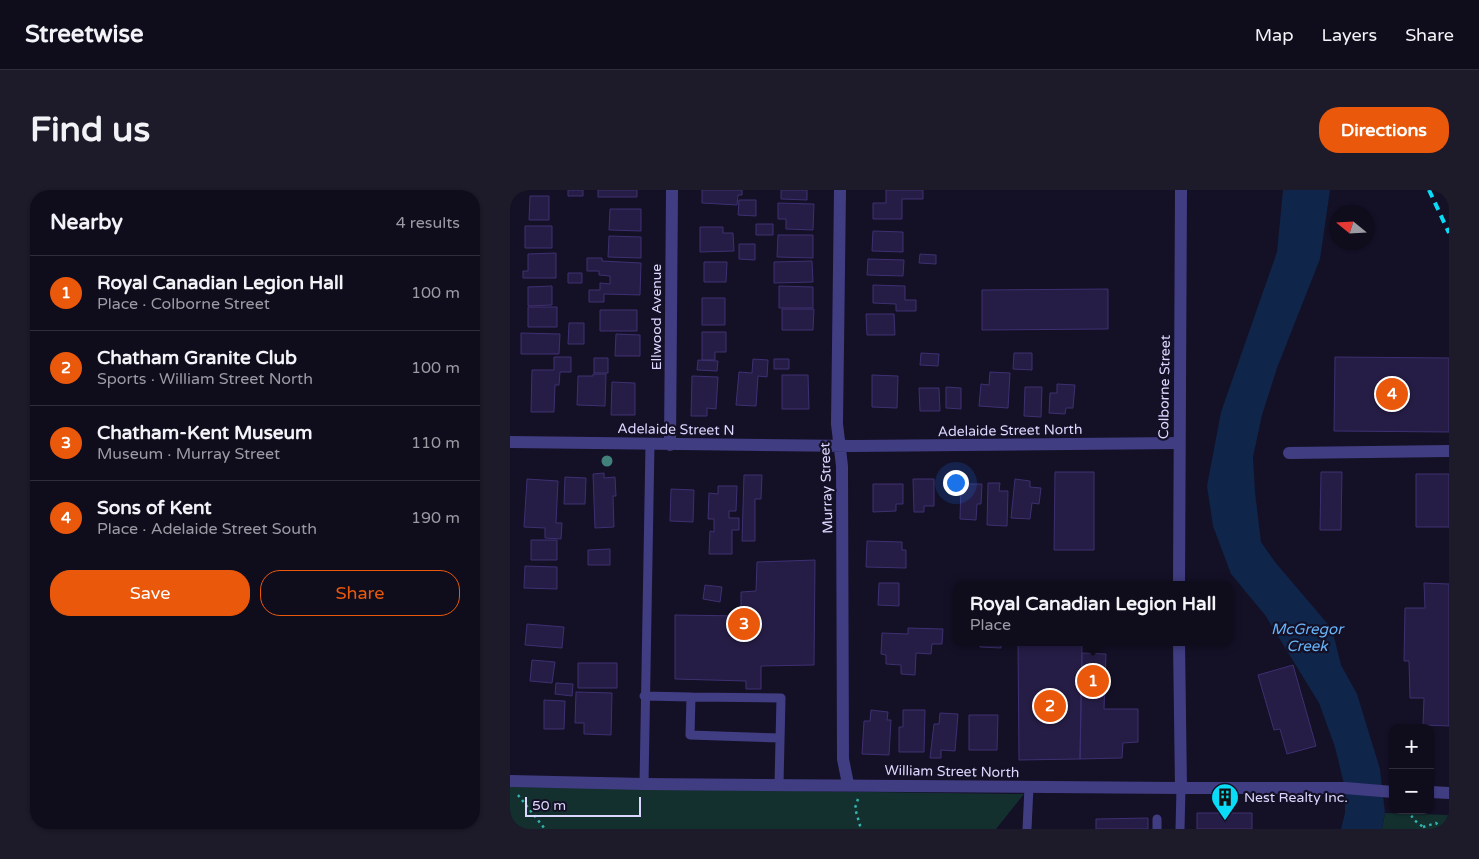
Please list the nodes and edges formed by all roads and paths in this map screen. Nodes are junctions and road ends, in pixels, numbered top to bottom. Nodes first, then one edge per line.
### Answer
1 (672, 190) edge
2 (840, 190) edge
3 (1181, 190) edge
4 (510, 442) edge
5 (1178, 443) junction
6 (650, 444) junction
7 (670, 445) junction
8 (841, 446) junction
9 (1449, 451) edge
10 (1289, 453) dead end
11 (1179, 581) edge
12 (1179, 646) edge
13 (644, 696) junction
14 (691, 697) junction
15 (780, 738) junction
16 (510, 781) edge
17 (644, 784) junction
18 (779, 784) junction
19 (848, 784) junction
20 (1030, 787) junction
21 (1181, 788) junction
22 (1389, 792) edge
23 (1434, 792) edge
24 (1449, 792) edge
25 (517, 793) dead end
26 (1410, 814) edge
27 (1423, 828) edge
28 (545, 829) edge
29 (861, 829) edge
30 (1027, 829) edge
31 (1180, 829) edge
32 (1442, 829) edge

1 - 7 street, Ellwood Avenue
2 - 8 street, Murray Street
3 - 5 street, Colborne Street
4 - 6 street, Adelaide Street N
5 - 8 street, Adelaide Street North
5 - 11 street, Colborne Street
6 - 7 street, Adelaide Street N
6 - 13 lane
7 - 8 street, Adelaide Street N
8 - 19 street, Murray Street
9 - 10 street
12 - 21 street
13 - 14 lane
13 - 17 lane
14 - 15 lane
14 - 15 lane
15 - 18 lane
16 - 17 street, William Street North
17 - 18 street, William Street North
18 - 19 street, William Street North
19 - 20 street, William Street North
19 - 29 path
20 - 21 street, William Street North
20 - 30 lane
21 - 22 street, William Street North
21 - 31 lane
23 - 24 street
25 - 28 path
26 - 27 path
27 - 32 path

